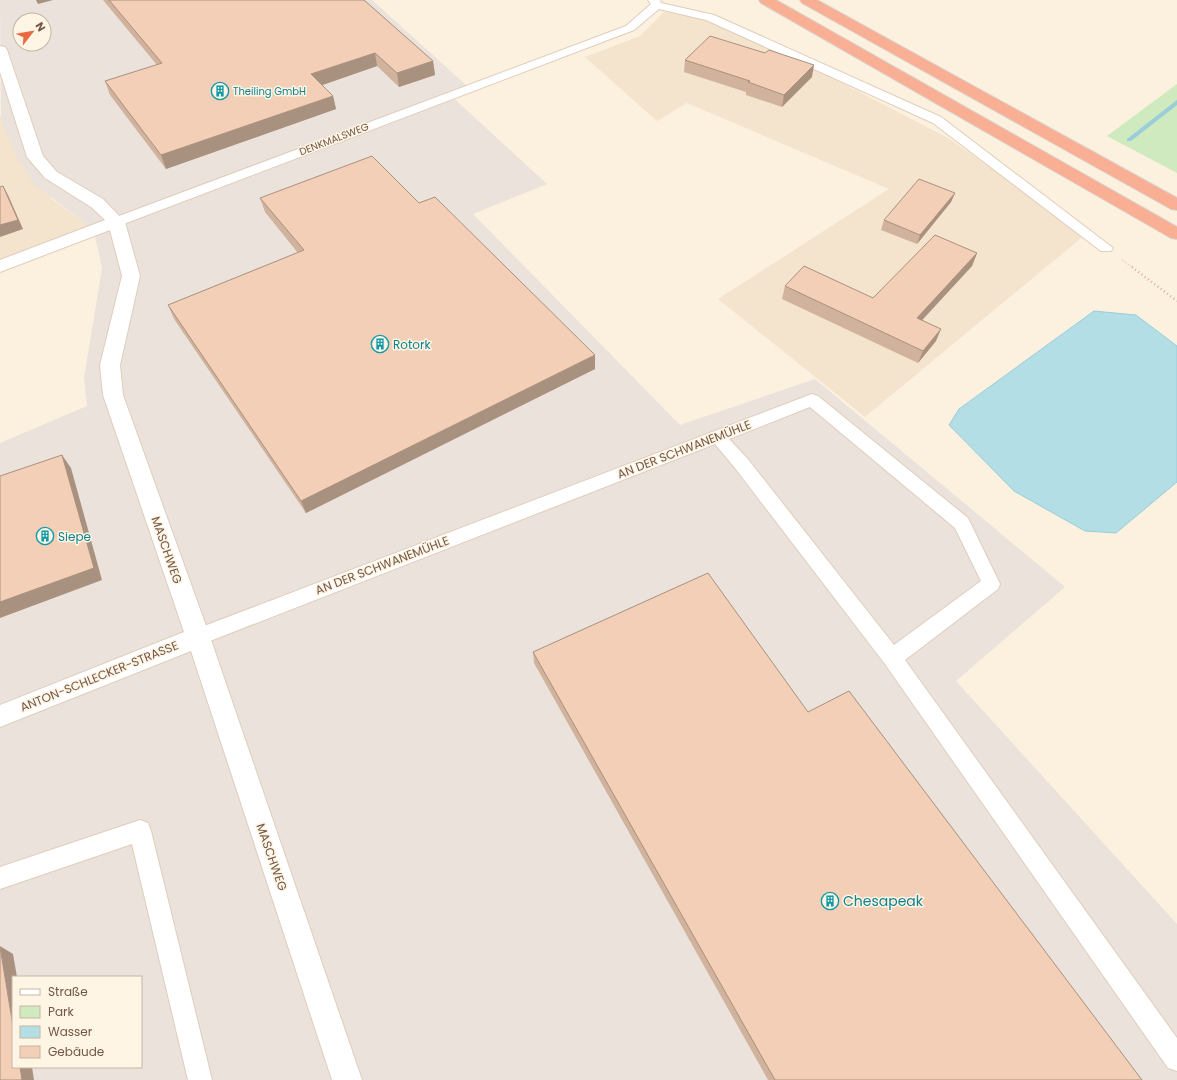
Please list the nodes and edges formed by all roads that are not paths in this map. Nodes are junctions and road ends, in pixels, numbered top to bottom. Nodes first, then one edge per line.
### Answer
1 (766, 0) edge
2 (807, 0) edge
3 (655, 2) edge
4 (0, 50) edge
5 (1177, 205) edge
6 (116, 222) junction
7 (1177, 234) edge
8 (1106, 248) road end
9 (0, 266) edge
10 (717, 436) junction
11 (198, 637) junction
12 (892, 658) junction
13 (0, 716) edge
14 (0, 878) edge
15 (1177, 1059) edge
16 (200, 1080) edge
17 (347, 1080) edge

1 - 7 highway
2 - 5 highway
3 - 6 lane, DENKMALSWEG
3 - 8 lane
4 - 6 street, MASCHWEG
6 - 9 street, DENKMALSWEG
6 - 11 street, MASCHWEG
10 - 11 lane, AN DER SCHWANEMÜHLE
10 - 12 lane
10 - 12 lane, AN DER SCHWANEMÜHLE
11 - 13 street, ANTON-SCHLECKER-STRASSE
11 - 17 street, MASCHWEG
12 - 15 lane
14 - 16 lane

